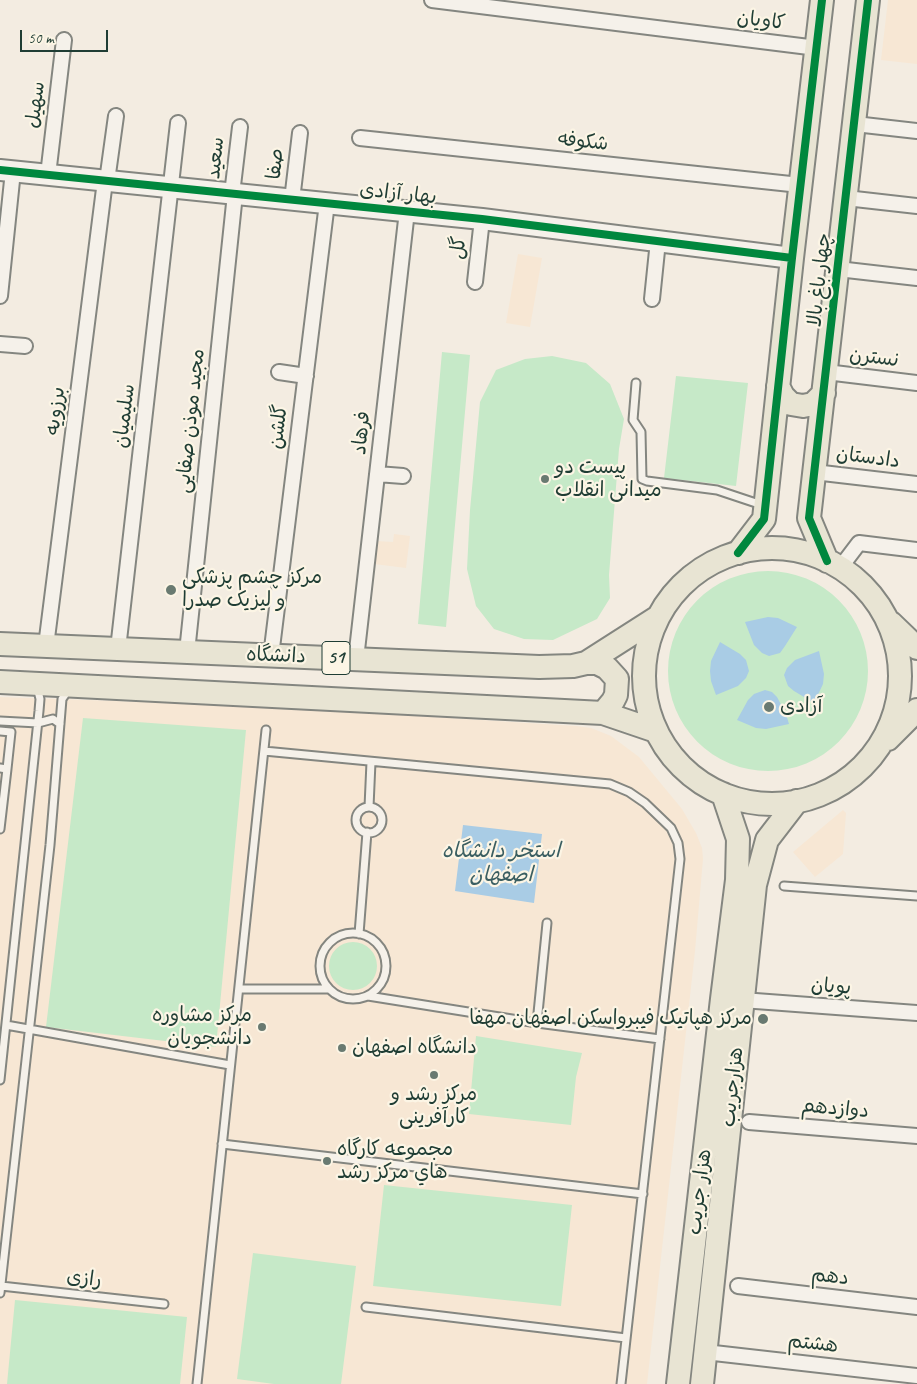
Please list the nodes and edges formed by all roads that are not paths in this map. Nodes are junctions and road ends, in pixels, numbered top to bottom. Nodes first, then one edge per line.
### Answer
1 (432, 0) edge
2 (822, 0) edge
3 (868, 0) edge
4 (64, 40) dead end
5 (817, 48) junction
6 (116, 116) dead end
7 (178, 123) dead end
8 (855, 124) junction
9 (240, 127) dead end
10 (917, 131) edge
11 (300, 134) dead end
12 (360, 138) dead end
13 (7, 171) edge
14 (48, 175) junction
15 (106, 181) junction
16 (800, 185) junction
17 (172, 188) junction
18 (234, 194) junction
19 (846, 198) junction
20 (292, 200) junction
21 (327, 203) junction
22 (917, 206) edge
23 (407, 211) junction
24 (482, 219) junction
25 (658, 241) junction
26 (792, 258) junction
27 (838, 269) junction
28 (917, 278) edge
29 (473, 282) dead end
30 (0, 296) edge
31 (652, 299) dead end
32 (0, 344) edge
33 (26, 346) dead end
34 (279, 372) dead end
35 (306, 376) junction
36 (825, 382) junction
37 (636, 383) dead end
38 (917, 383) edge
39 (778, 386) junction
40 (814, 472) junction
41 (377, 474) junction
42 (403, 476) dead end
43 (917, 484) edge
44 (765, 506) junction
45 (917, 550) edge
46 (738, 553) junction
47 (834, 564) junction
48 (658, 618) junction
49 (887, 619) junction
50 (0, 644) edge
51 (46, 646) junction
52 (917, 648) edge
53 (118, 649) junction
54 (187, 652) junction
55 (271, 656) junction
56 (356, 659) junction
57 (917, 662) edge
58 (586, 663) junction
59 (0, 682) edge
60 (31, 683) junction
61 (74, 686) junction
62 (917, 697) edge
63 (917, 710) edge
64 (603, 713) junction
65 (0, 721) edge
66 (38, 723) junction
67 (60, 724) junction
68 (266, 730) dead end
69 (656, 731) junction
70 (0, 732) edge
71 (264, 751) junction
72 (875, 752) junction
73 (371, 762) junction
74 (3, 769) edge
75 (723, 794) junction
76 (797, 801) junction
77 (1, 805) edge
78 (369, 807) junction
79 (0, 829) edge
80 (367, 832) junction
81 (784, 886) dead end
82 (917, 896) edge
83 (547, 923) dead end
84 (358, 934) junction
85 (238, 989) junction
86 (329, 989) junction
87 (368, 996) junction
88 (742, 1000) junction
89 (917, 1013) edge
90 (537, 1023) junction
91 (6, 1025) junction
92 (30, 1030) junction
93 (660, 1039) junction
94 (230, 1066) junction
95 (0, 1080) edge
96 (723, 1083) junction
97 (749, 1122) dead end
98 (917, 1136) edge
99 (222, 1144) junction
100 (643, 1194) junction
101 (738, 1286) dead end
102 (0, 1289) edge
103 (164, 1304) dead end
104 (366, 1307) dead end
105 (917, 1307) edge
106 (626, 1338) junction
107 (705, 1352) junction
108 (917, 1376) edge
109 (197, 1384) edge
110 (621, 1384) edge
111 (678, 1384) edge
112 (702, 1384) edge

1 - 5 street, کاویان
2 - 5 main road, چهار باغ بالا
3 - 8 main road, چهار باغ بالا
4 - 14 street, سهیل
5 - 16 main road, چهار باغ بالا
6 - 15 street, برزویه
7 - 17 street, سلیمیان
8 - 10 street
8 - 19 main road, چهار باغ بالا
9 - 18 street, سعید
11 - 20 street, صفا
12 - 16 street, شکوفه
13 - 14 street, بهار آزادی
13 - 30 street
14 - 15 street, بهار آزادی
15 - 17 street, بهار آزادی
15 - 51 street, برزویه
16 - 26 main road, چهار باغ بالا
17 - 18 street, بهار آزادی
17 - 53 street, سلیمیان
18 - 20 street, بهار آزادی
18 - 54 street, مجید موذن صفایی
19 - 22 street
19 - 27 main road, چهار باغ بالا
20 - 21 street, بهار آزادی
21 - 23 street, بهار آزادی
21 - 35 street, گلشن
23 - 24 street, بهار آزادی
23 - 41 street, فرهاد
24 - 25 street, بهار آزادی
24 - 29 street, گل
25 - 26 street, بهار آزادی
25 - 31 street
26 - 39 main road, چهار باغ بالا
27 - 28 street
27 - 36 main road, چهار باغ بالا
32 - 33 street
34 - 35 street
35 - 55 street, گلشن
36 - 38 street, نسترن
36 - 39 main road
36 - 40 main road, چهار باغ بالا
37 - 44 lane
39 - 44 main road, چهار باغ بالا
40 - 43 street, دادستان
40 - 47 main road, چهار باغ بالا
41 - 42 street
41 - 56 street, فرهاد
44 - 46 main road, چهار باغ بالا
45 - 47 street
46 - 47 main road
46 - 48 main road
47 - 49 main road
48 - 58 main road, دانشگاه / 51
48 - 69 main road
49 - 52 main road
49 - 72 main road
50 - 51 main road, دانشگاه / 51
51 - 53 main road, دانشگاه / 51
53 - 54 main road, دانشگاه / 51
54 - 55 main road, دانشگاه / 51
55 - 56 main road, دانشگاه / 51
56 - 58 main road, دانشگاه / 51
57 - 62 main road
58 - 64 main road
59 - 60 main road, دانشگاه / 51
60 - 61 main road, دانشگاه / 51
60 - 66 lane
61 - 64 main road, دانشگاه / 51
61 - 67 lane
63 - 72 main road
64 - 69 main road, دانشگاه / 51
65 - 66 lane
66 - 67 lane
66 - 91 lane
67 - 92 lane
68 - 71 lane
69 - 75 main road
70 - 74 lane
71 - 73 lane
71 - 85 lane
72 - 76 main road
73 - 78 lane
73 - 93 lane
74 - 77 lane
75 - 76 main road
75 - 96 main road, هزار جریب
76 - 88 main road, هزارجریب
77 - 79 lane
78 - 80 lane
78 - 80 lane
80 - 84 lane
81 - 82 lane
83 - 90 lane
84 - 86 lane
84 - 87 lane
85 - 86 lane
85 - 94 lane
86 - 87 lane
87 - 90 lane
88 - 89 street, پویان
88 - 96 main road, هزارجریب
90 - 93 lane
91 - 92 lane
91 - 95 lane
92 - 94 lane
92 - 102 lane
93 - 100 lane
94 - 99 lane
96 - 107 main road, هزارجریب
96 - 111 main road, هزار جریب
97 - 98 street, دوازدهم
99 - 100 lane
99 - 109 lane
100 - 106 lane
101 - 105 street, دهم
102 - 103 lane, رازی
104 - 106 lane
106 - 110 lane
107 - 108 street, هشتم
107 - 112 main road, هزارجریب

